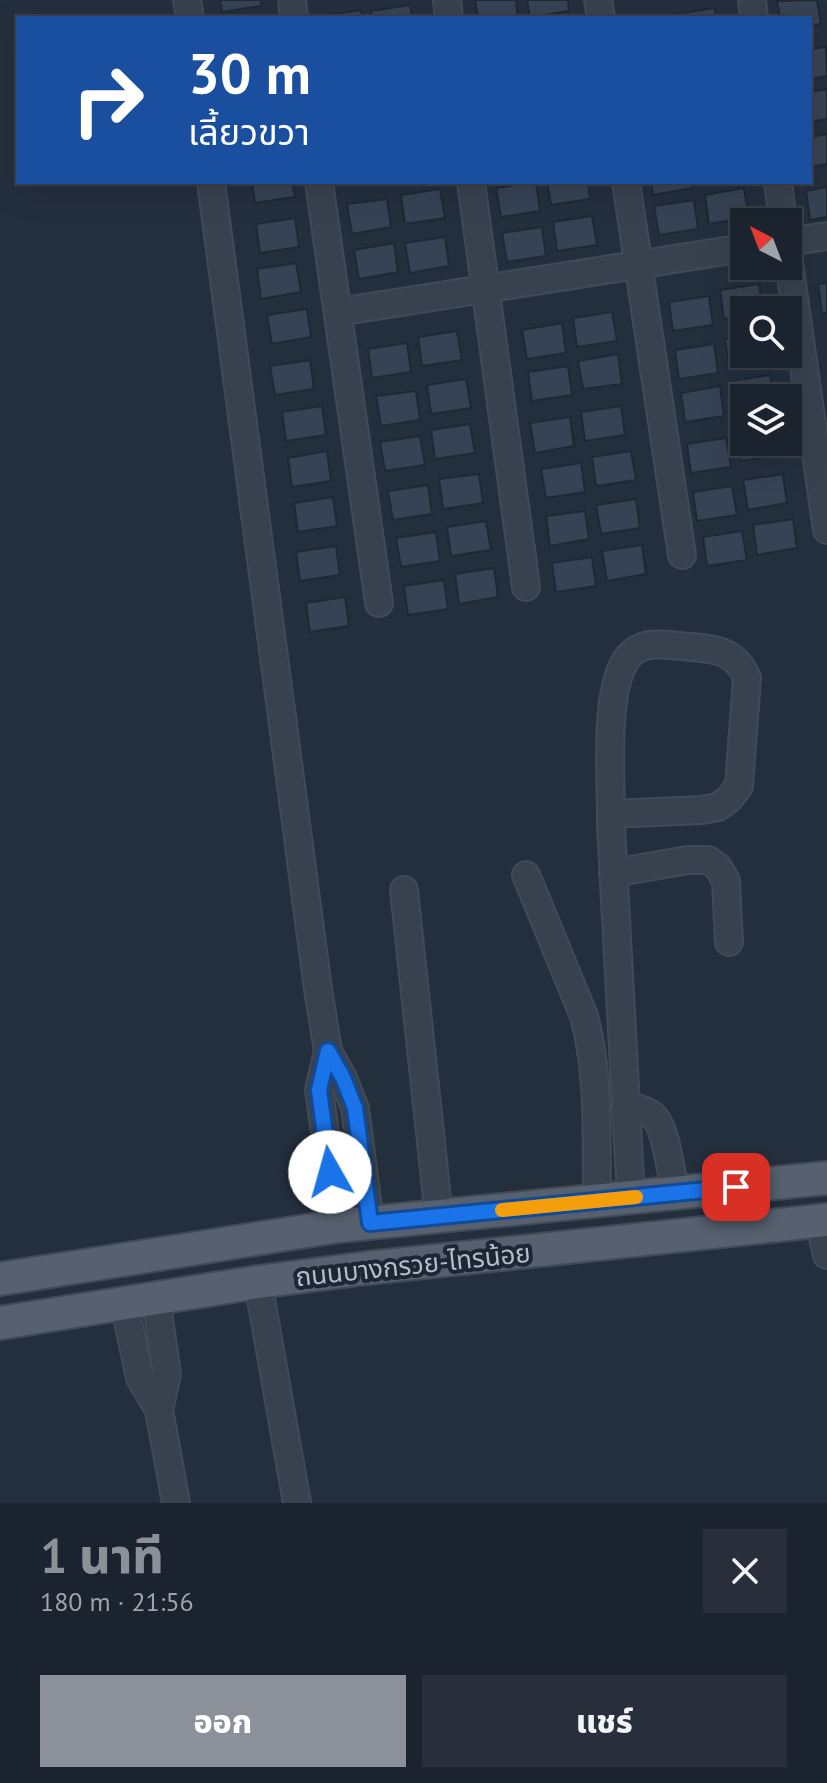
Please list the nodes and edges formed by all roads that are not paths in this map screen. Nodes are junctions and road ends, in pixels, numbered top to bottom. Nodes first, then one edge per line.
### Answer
1 (211, 184) edge
2 (319, 184) edge
3 (471, 184) edge
4 (626, 184) edge
5 (778, 184) edge
6 (781, 208) edge
7 (827, 236) edge
8 (802, 240) edge
9 (730, 250) edge
10 (638, 264) junction
11 (792, 280) edge
12 (486, 288) junction
13 (338, 312) junction
14 (827, 530) edge
15 (682, 555) dead end
16 (526, 587) dead end
17 (379, 603) dead end
18 (611, 814) junction
19 (613, 873) junction
20 (526, 875) dead end
21 (404, 890) dead end
22 (729, 942) dead end
23 (328, 1051) junction
24 (626, 1105) junction
25 (827, 1178) edge
26 (675, 1193) junction
27 (631, 1198) junction
28 (597, 1201) junction
29 (439, 1217) junction
30 (823, 1221) edge
31 (370, 1223) junction
32 (338, 1226) junction
33 (827, 1255) edge
34 (0, 1279) edge
35 (258, 1282) junction
36 (156, 1298) junction
37 (124, 1302) junction
38 (0, 1323) edge
39 (159, 1410) junction
40 (176, 1503) edge
41 (297, 1503) edge

1 - 23 street
2 - 13 street
3 - 12 street
4 - 10 street
5 - 6 street
7 - 8 street
9 - 10 street
10 - 12 street
10 - 15 street
11 - 14 street
12 - 13 street
12 - 16 street
13 - 17 street
18 - 18 street
18 - 19 street
19 - 22 street
19 - 24 street
20 - 28 street
21 - 29 street
23 - 31 street
23 - 32 street
24 - 26 street
24 - 27 street
25 - 26 main road, ถนนบางกรวย-ไทรน้อย
26 - 27 main road, ถนนบางกรวย-ไทรน้อย
27 - 28 main road, ถนนบางกรวย-ไทรน้อย
28 - 29 main road, ถนนบางกรวย-ไทรน้อย
29 - 31 main road, ถนนบางกรวย-ไทรน้อย
30 - 33 street
30 - 35 main road, ถนนบางกรวย-ไทรน้อย
31 - 32 main road, ถนนบางกรวย-ไทรน้อย
32 - 34 main road, ถนนบางกรวย-ไทรน้อย
35 - 36 main road, ถนนบางกรวย-ไทรน้อย
35 - 41 street
36 - 37 main road, ถนนบางกรวย-ไทรน้อย
36 - 39 street
37 - 38 main road, ถนนบางกรวย-ไทรน้อย
37 - 39 street
39 - 40 street

